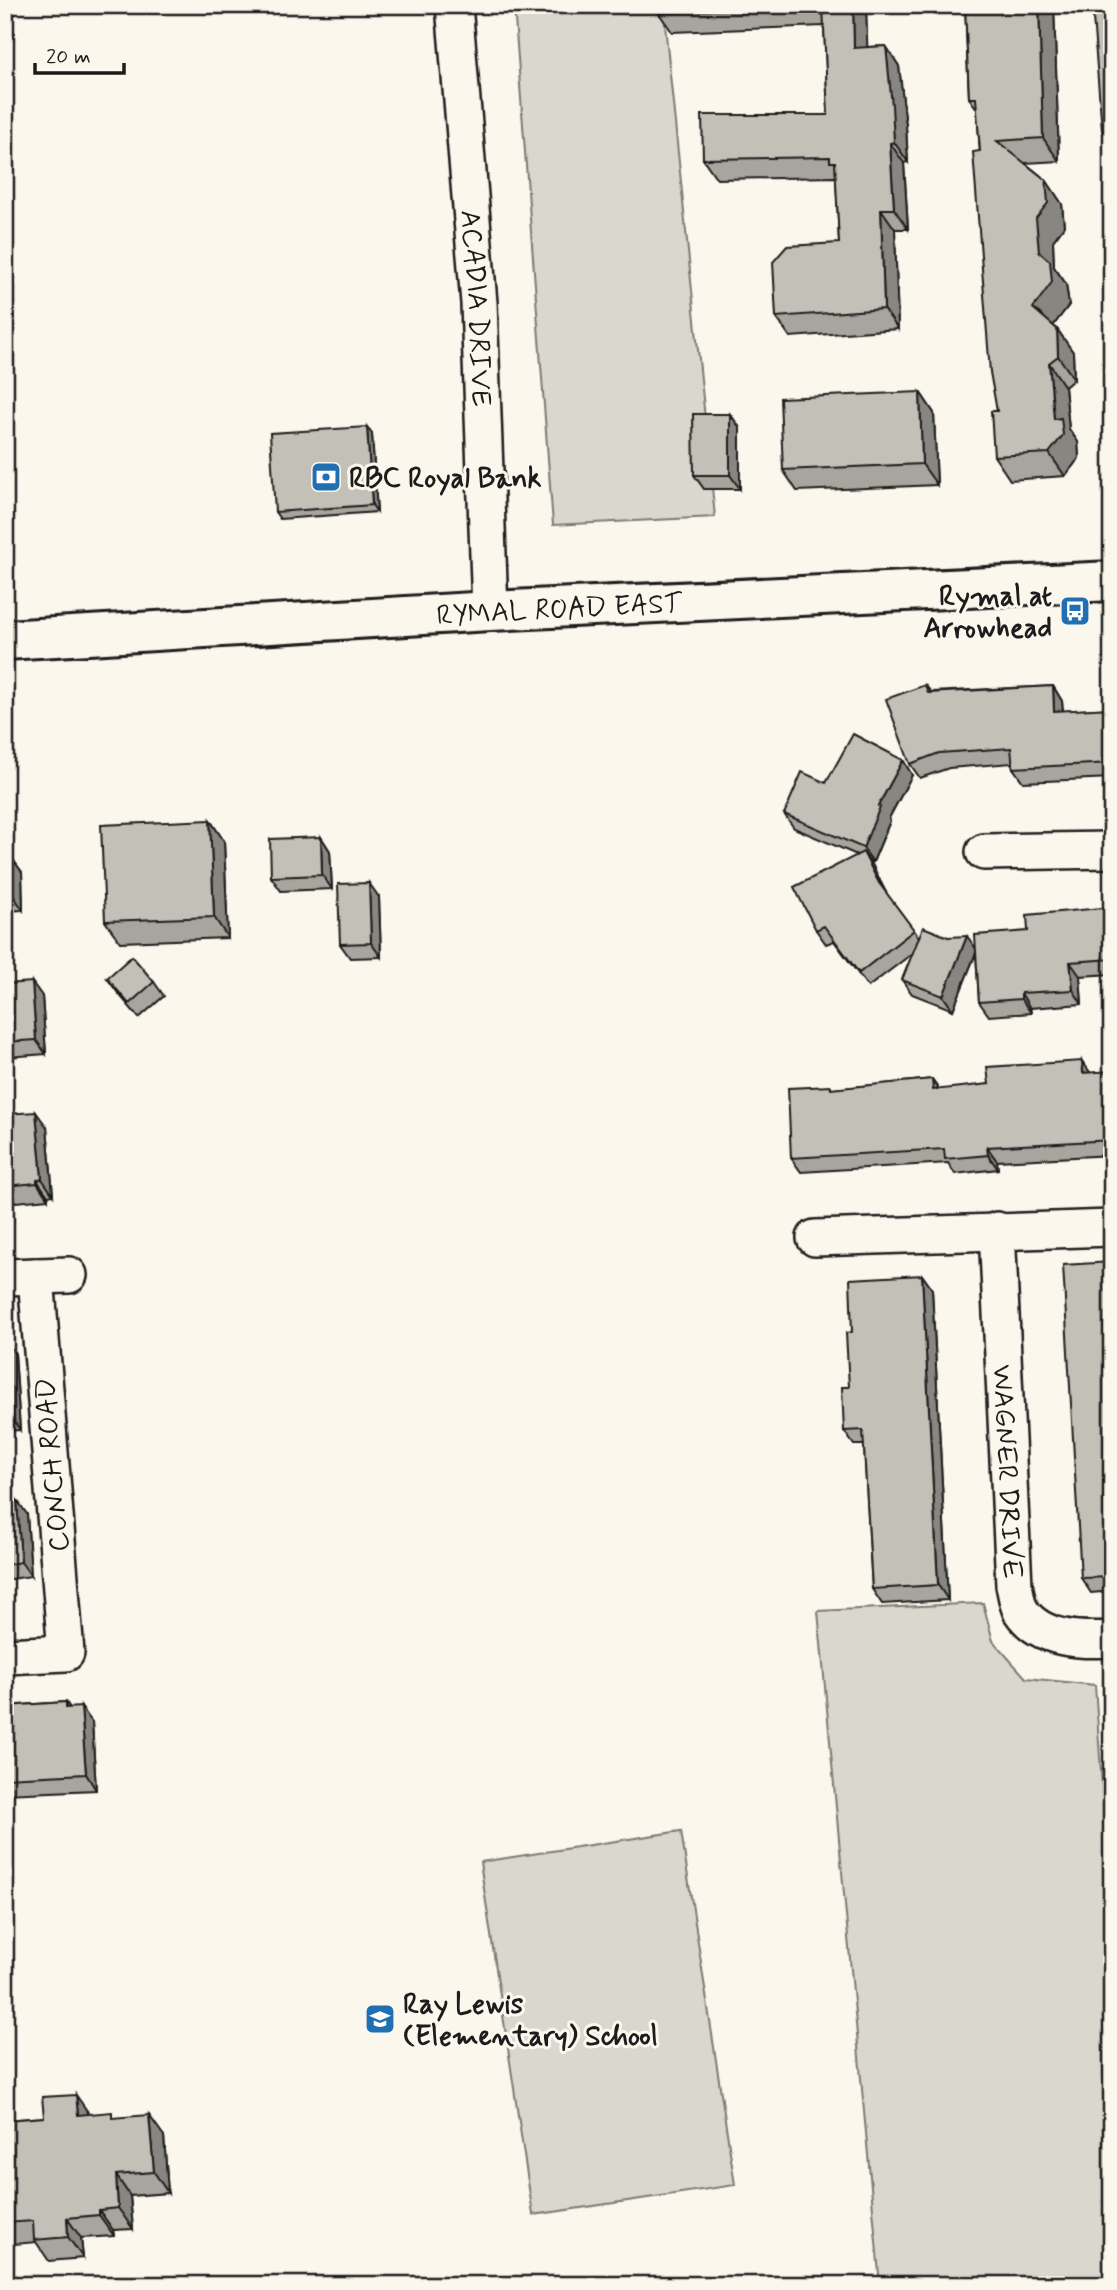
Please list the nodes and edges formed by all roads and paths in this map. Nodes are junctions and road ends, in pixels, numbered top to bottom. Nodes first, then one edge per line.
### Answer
1 (454, 5) edge
2 (1112, 581) edge
3 (491, 611) junction
4 (5, 639) edge
5 (1112, 850) edge
6 (984, 852) dead end
7 (1112, 1228) edge
8 (997, 1230) junction
9 (815, 1238) dead end
10 (37, 1276) edge
11 (1112, 1639) edge
12 (5, 1656) edge

1 - 3 street, ACADIA DRIVE
2 - 3 main road, RYMAL ROAD EAST
3 - 4 main road, RYMAL ROAD EAST
5 - 6 street
7 - 8 street
8 - 9 street
8 - 11 street, WAGNER DRIVE
10 - 12 street, CONCH ROAD

